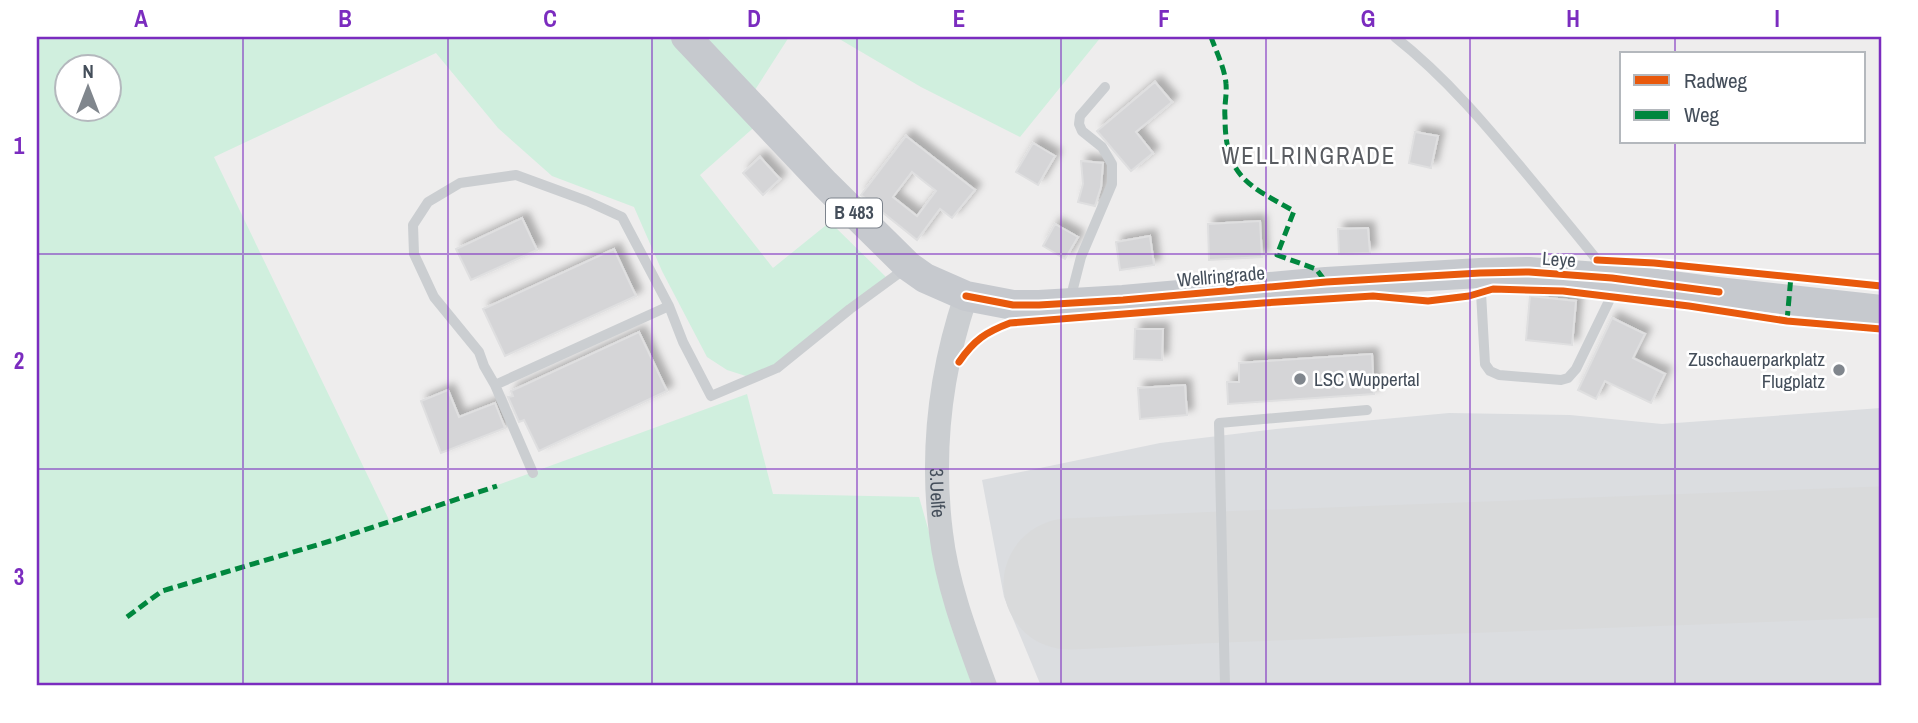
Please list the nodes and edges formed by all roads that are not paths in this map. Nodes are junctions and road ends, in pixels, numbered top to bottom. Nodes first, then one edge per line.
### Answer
1 (687, 37) edge
2 (1395, 37) edge
3 (1406, 41) edge
4 (1105, 87) dead end
5 (908, 267) junction
6 (1480, 273) junction
7 (1612, 278) junction
8 (966, 296) junction
9 (1069, 304) junction
10 (669, 306) junction
11 (1881, 310) edge
12 (495, 385) junction
13 (1367, 410) dead end
14 (533, 473) dead end
15 (985, 686) edge
16 (1225, 686) edge

1 - 5 main road, Wellringrade / B 483
2 - 3 lane
3 - 7 lane
4 - 9 lane
5 - 8 main road, Wellringrade / B 483
5 - 10 lane
6 - 7 main road, Leye / B 483
6 - 7 lane
6 - 9 main road, Wellringrade / B 483
7 - 11 main road, Leye / B 483
8 - 9 main road, Wellringrade / B 483
8 - 15 street, 3.Uelfe
10 - 12 lane
10 - 12 lane
12 - 14 lane
13 - 16 lane

